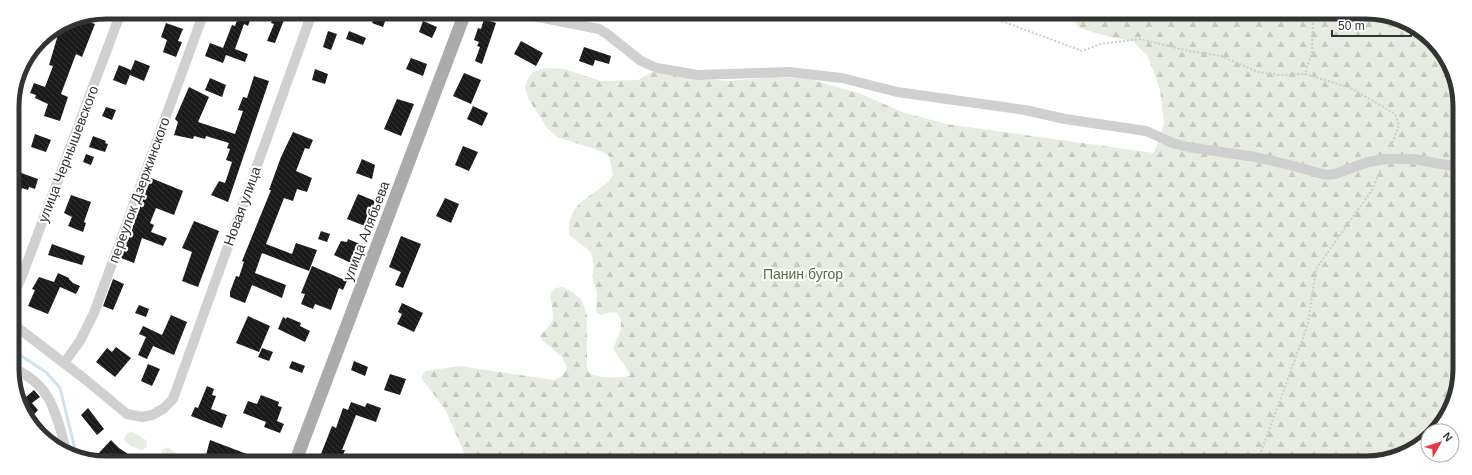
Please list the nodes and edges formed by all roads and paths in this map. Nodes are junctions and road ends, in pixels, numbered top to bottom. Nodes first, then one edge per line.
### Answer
1 (118, 19) edge
2 (201, 19) edge
3 (309, 19) edge
4 (463, 19) edge
5 (548, 19) edge
6 (996, 19) edge
7 (1313, 19) edge
8 (1305, 74) junction
9 (1386, 159) junction
10 (1453, 166) edge
11 (19, 279) edge
12 (19, 329) edge
13 (64, 363) junction
14 (19, 372) edge
15 (65, 445) edge
16 (298, 456) edge
17 (1259, 456) edge

1 - 11 street, улица Чернышевского
2 - 13 street, переулок Дзержинского
3 - 13 street, Новая улица
4 - 16 main road, улица Алябьева
5 - 9 street
6 - 8 path
7 - 8 path
8 - 9 path
9 - 10 street
9 - 17 path
12 - 13 street
14 - 15 street

